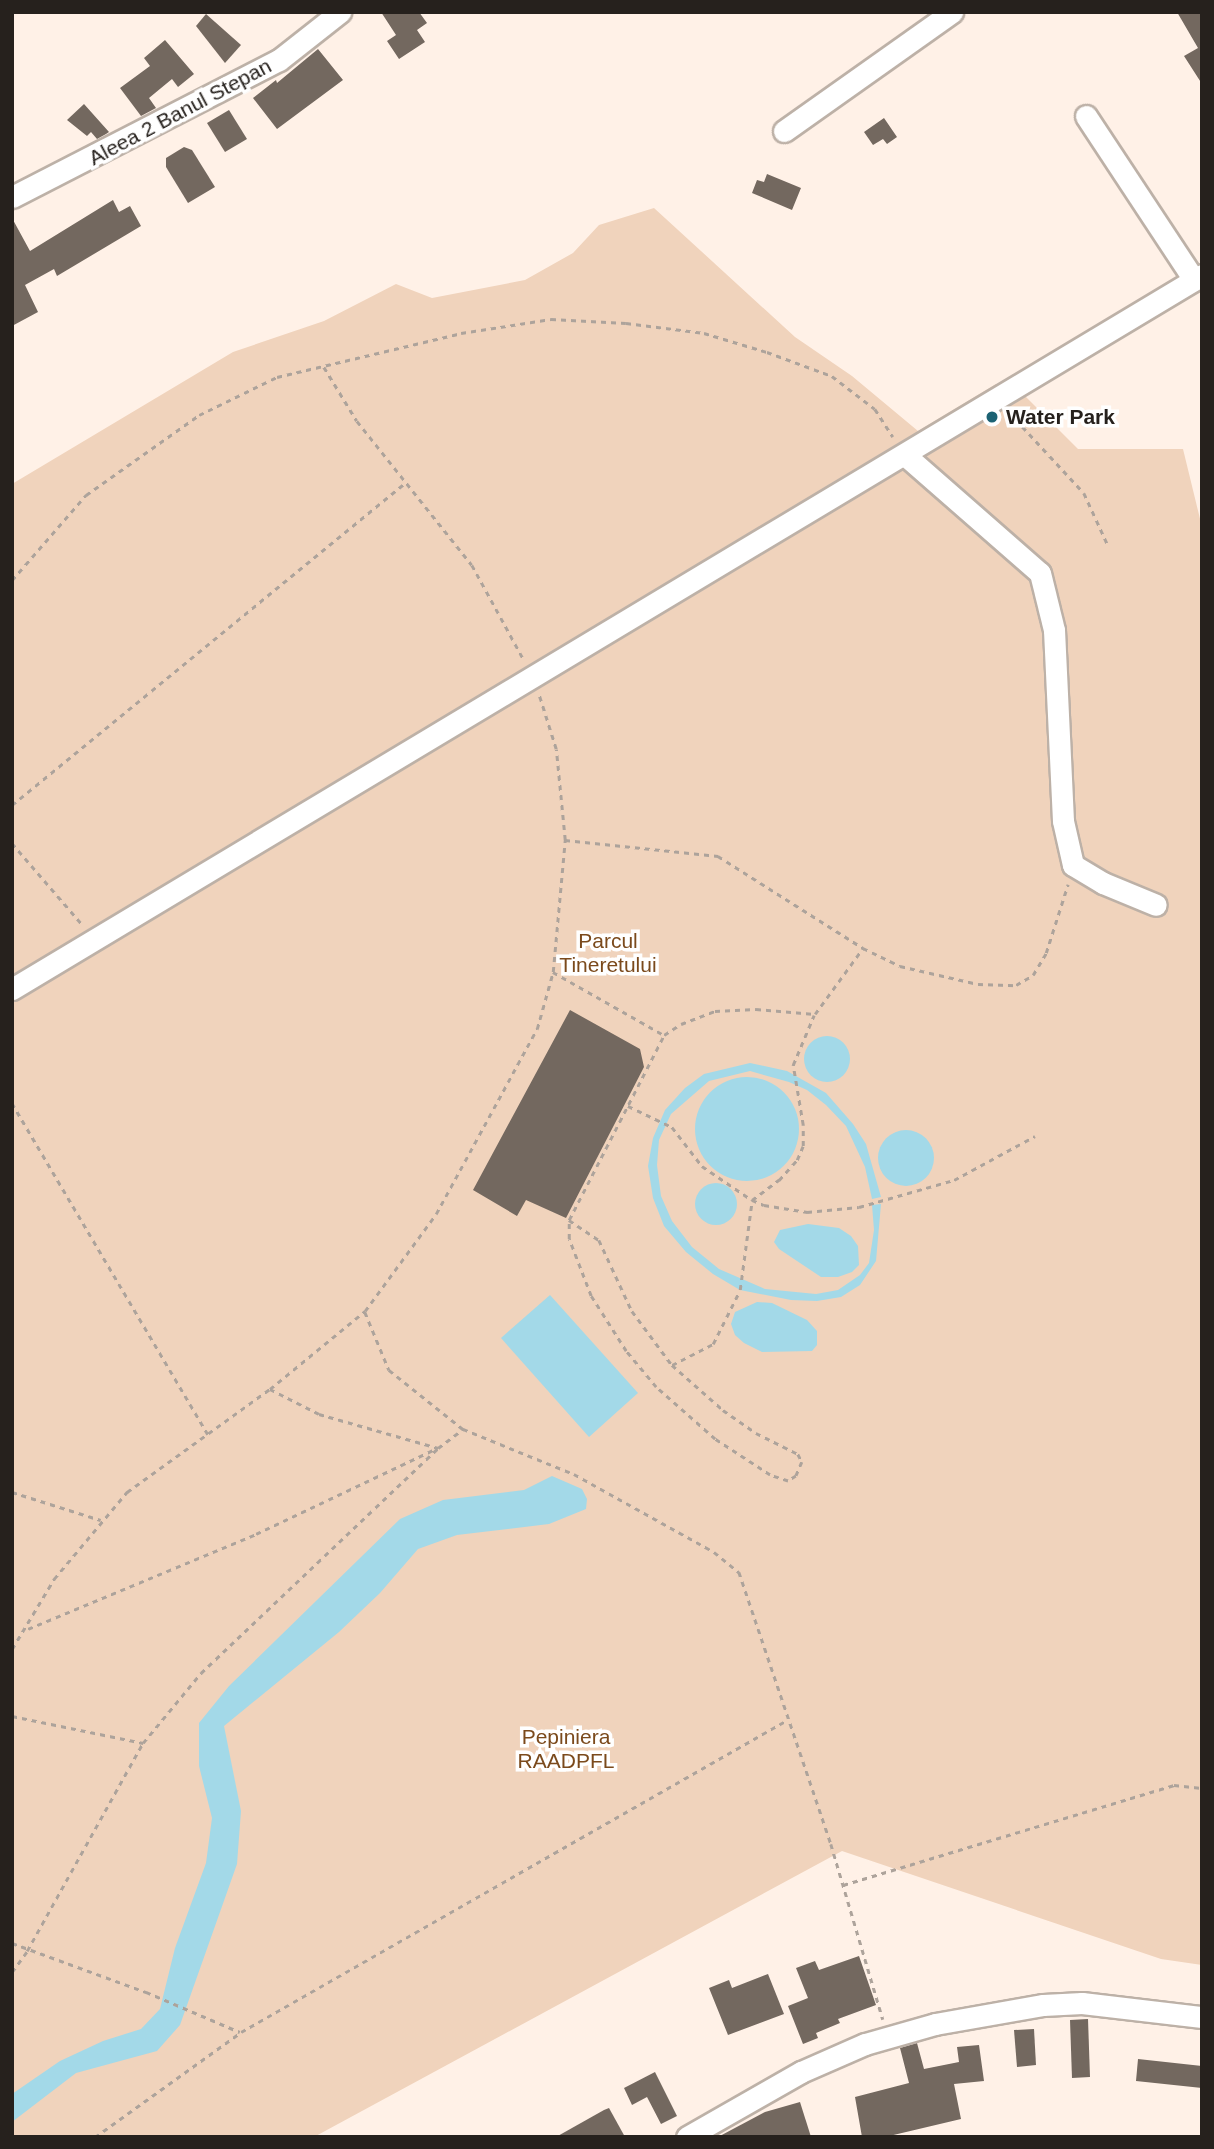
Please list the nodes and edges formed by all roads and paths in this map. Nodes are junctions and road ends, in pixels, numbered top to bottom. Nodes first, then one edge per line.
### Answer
1 (340, 12) edge
2 (952, 12) edge
3 (1086, 116) dead end
4 (784, 131) dead end
5 (12, 197) edge
6 (1198, 278) edge
7 (324, 367) junction
8 (997, 399) junction
9 (905, 455) junction
10 (405, 483) junction
11 (1107, 543) dead end
12 (12, 580) edge
13 (534, 679) junction
14 (12, 805) edge
15 (565, 840) junction
16 (12, 843) edge
17 (1073, 865) junction
18 (1156, 905) dead end
19 (96, 939) junction
20 (863, 948) junction
21 (553, 972) junction
22 (12, 989) edge
23 (815, 1014) junction
24 (664, 1035) junction
25 (12, 1103) edge
26 (628, 1106) junction
27 (1035, 1136) dead end
28 (752, 1200) junction
29 (569, 1220) junction
30 (365, 1311) junction
31 (672, 1365) junction
32 (270, 1389) junction
33 (463, 1429) junction
34 (208, 1434) junction
35 (438, 1448) junction
36 (12, 1492) edge
37 (100, 1520) junction
38 (27, 1629) junction
39 (12, 1649) edge
40 (12, 1716) edge
41 (787, 1720) junction
42 (143, 1743) junction
43 (1202, 1788) edge
44 (843, 1885) junction
45 (12, 1943) edge
46 (27, 1951) junction
47 (12, 1972) edge
48 (1202, 2017) edge
49 (241, 2032) junction
50 (888, 2037) junction
51 (95, 2137) edge
52 (687, 2137) edge

1 - 5 street, Aleea 2 Banul Stepan
2 - 4 street
3 - 6 street
6 - 8 street
7 - 9 path
7 - 10 path
7 - 12 path
8 - 9 street
8 - 11 path
9 - 13 street
9 - 17 street
10 - 13 path
10 - 14 path
13 - 15 path
13 - 19 street
15 - 20 path
15 - 21 path
16 - 19 path
17 - 18 street
17 - 20 path
19 - 22 street
20 - 23 path
21 - 24 path
21 - 30 path
23 - 24 path
23 - 28 path
24 - 26 path
25 - 34 path
26 - 28 path
26 - 29 path
27 - 28 path
28 - 31 path
29 - 31 path
29 - 31 path
30 - 32 path
30 - 33 path
32 - 34 path
32 - 35 path
33 - 35 path
33 - 41 path
34 - 37 path
35 - 38 path
35 - 42 path
36 - 37 path
37 - 38 path
38 - 39 path
40 - 42 path
41 - 44 path
41 - 49 path
42 - 46 path
43 - 44 path
44 - 50 path
45 - 46 path
46 - 47 path
46 - 49 path
48 - 50 street
49 - 51 path
50 - 52 street

